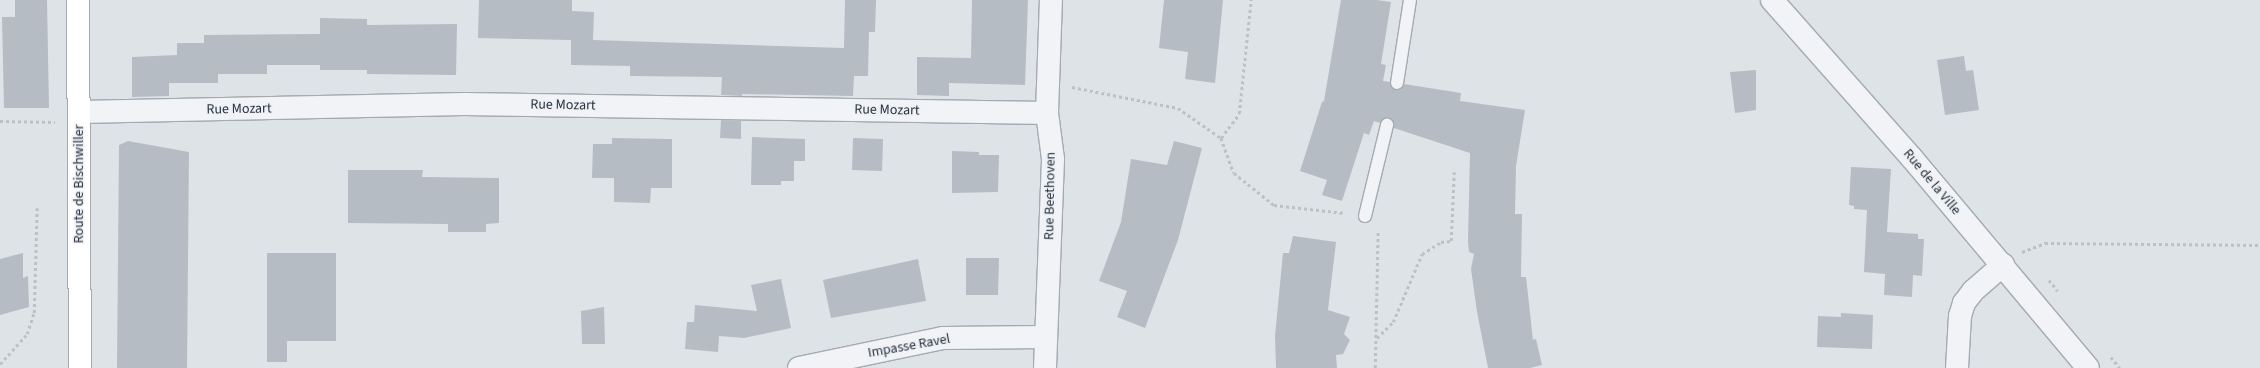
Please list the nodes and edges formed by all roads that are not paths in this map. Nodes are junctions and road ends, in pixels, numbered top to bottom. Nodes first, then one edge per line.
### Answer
1 (78, 0) edge
2 (1051, 0) edge
3 (1410, 0) edge
4 (1772, 0) edge
5 (1397, 83) dead end
6 (1047, 113) junction
7 (79, 117) junction
8 (1387, 125) dead end
9 (1365, 216) road end
10 (2003, 266) junction
11 (1046, 337) junction
12 (80, 368) edge
13 (799, 368) edge
14 (1045, 368) edge
15 (1957, 368) edge
16 (2088, 368) edge

1 - 7 main road, Route de Bischwiller
2 - 6 street, Rue Beethoven
3 - 5 lane
4 - 10 street, Rue de la Ville
6 - 7 street, Rue Mozart
6 - 11 street, Rue Beethoven
7 - 12 main road, Route de Bischwiller
8 - 9 lane
10 - 15 street
10 - 16 street, Rue de la Ville
11 - 13 street, Impasse Ravel
11 - 14 street, Rue Beethoven

